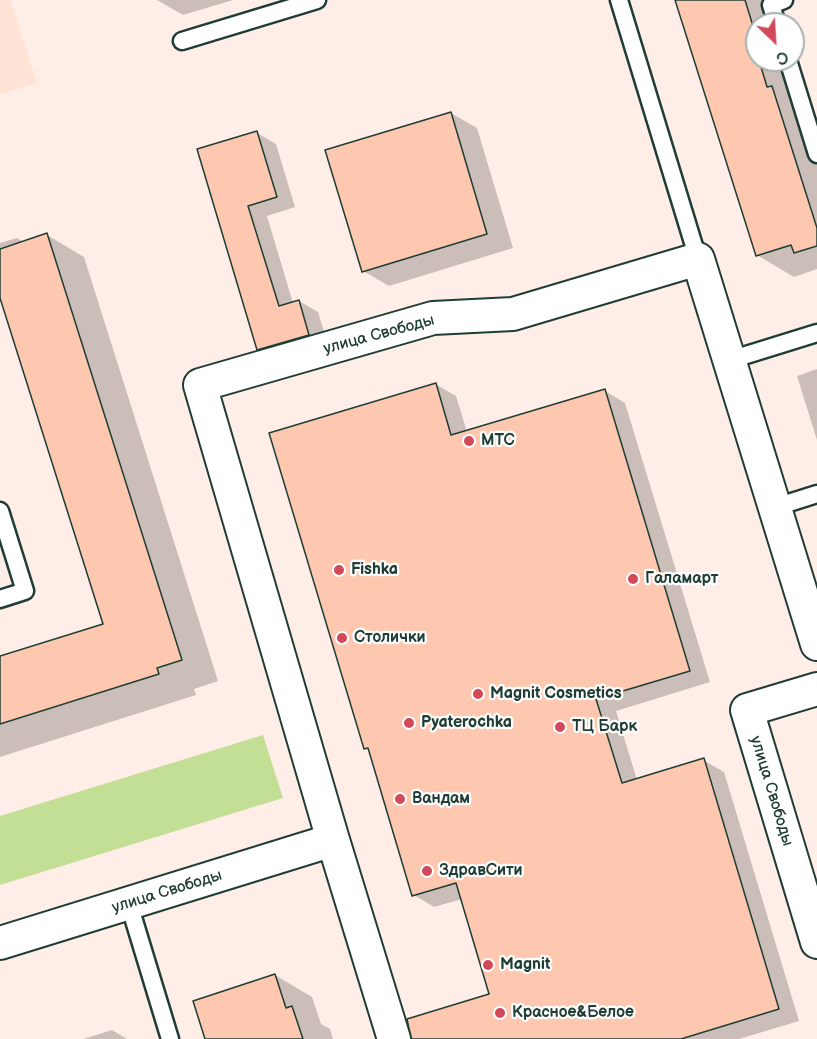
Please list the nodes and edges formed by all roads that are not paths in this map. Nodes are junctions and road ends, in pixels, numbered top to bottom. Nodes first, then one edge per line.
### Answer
1 (317, 0) edge
2 (619, 0) edge
3 (784, 0) edge
4 (773, 12) edge
5 (182, 41) dead end
6 (792, 72) edge
7 (817, 154) edge
8 (698, 259) junction
9 (817, 333) edge
10 (730, 360) junction
11 (817, 494) edge
12 (776, 507) junction
13 (0, 511) edge
14 (0, 598) edge
15 (817, 644) edge
16 (817, 689) edge
17 (333, 840) junction
18 (129, 904) junction
19 (817, 942) edge
20 (0, 943) edge
21 (170, 1039) edge
22 (394, 1039) edge

1 - 5 lane
2 - 8 lane
3 - 4 lane
6 - 7 lane
8 - 10 street
8 - 17 street, улица Свободы
9 - 10 lane
10 - 12 street
11 - 12 lane
12 - 15 street
13 - 14 lane
16 - 19 street, улица Свободы
17 - 18 street, улица Свободы
17 - 22 street, улица Свободы
18 - 20 street, улица Свободы
18 - 21 lane

